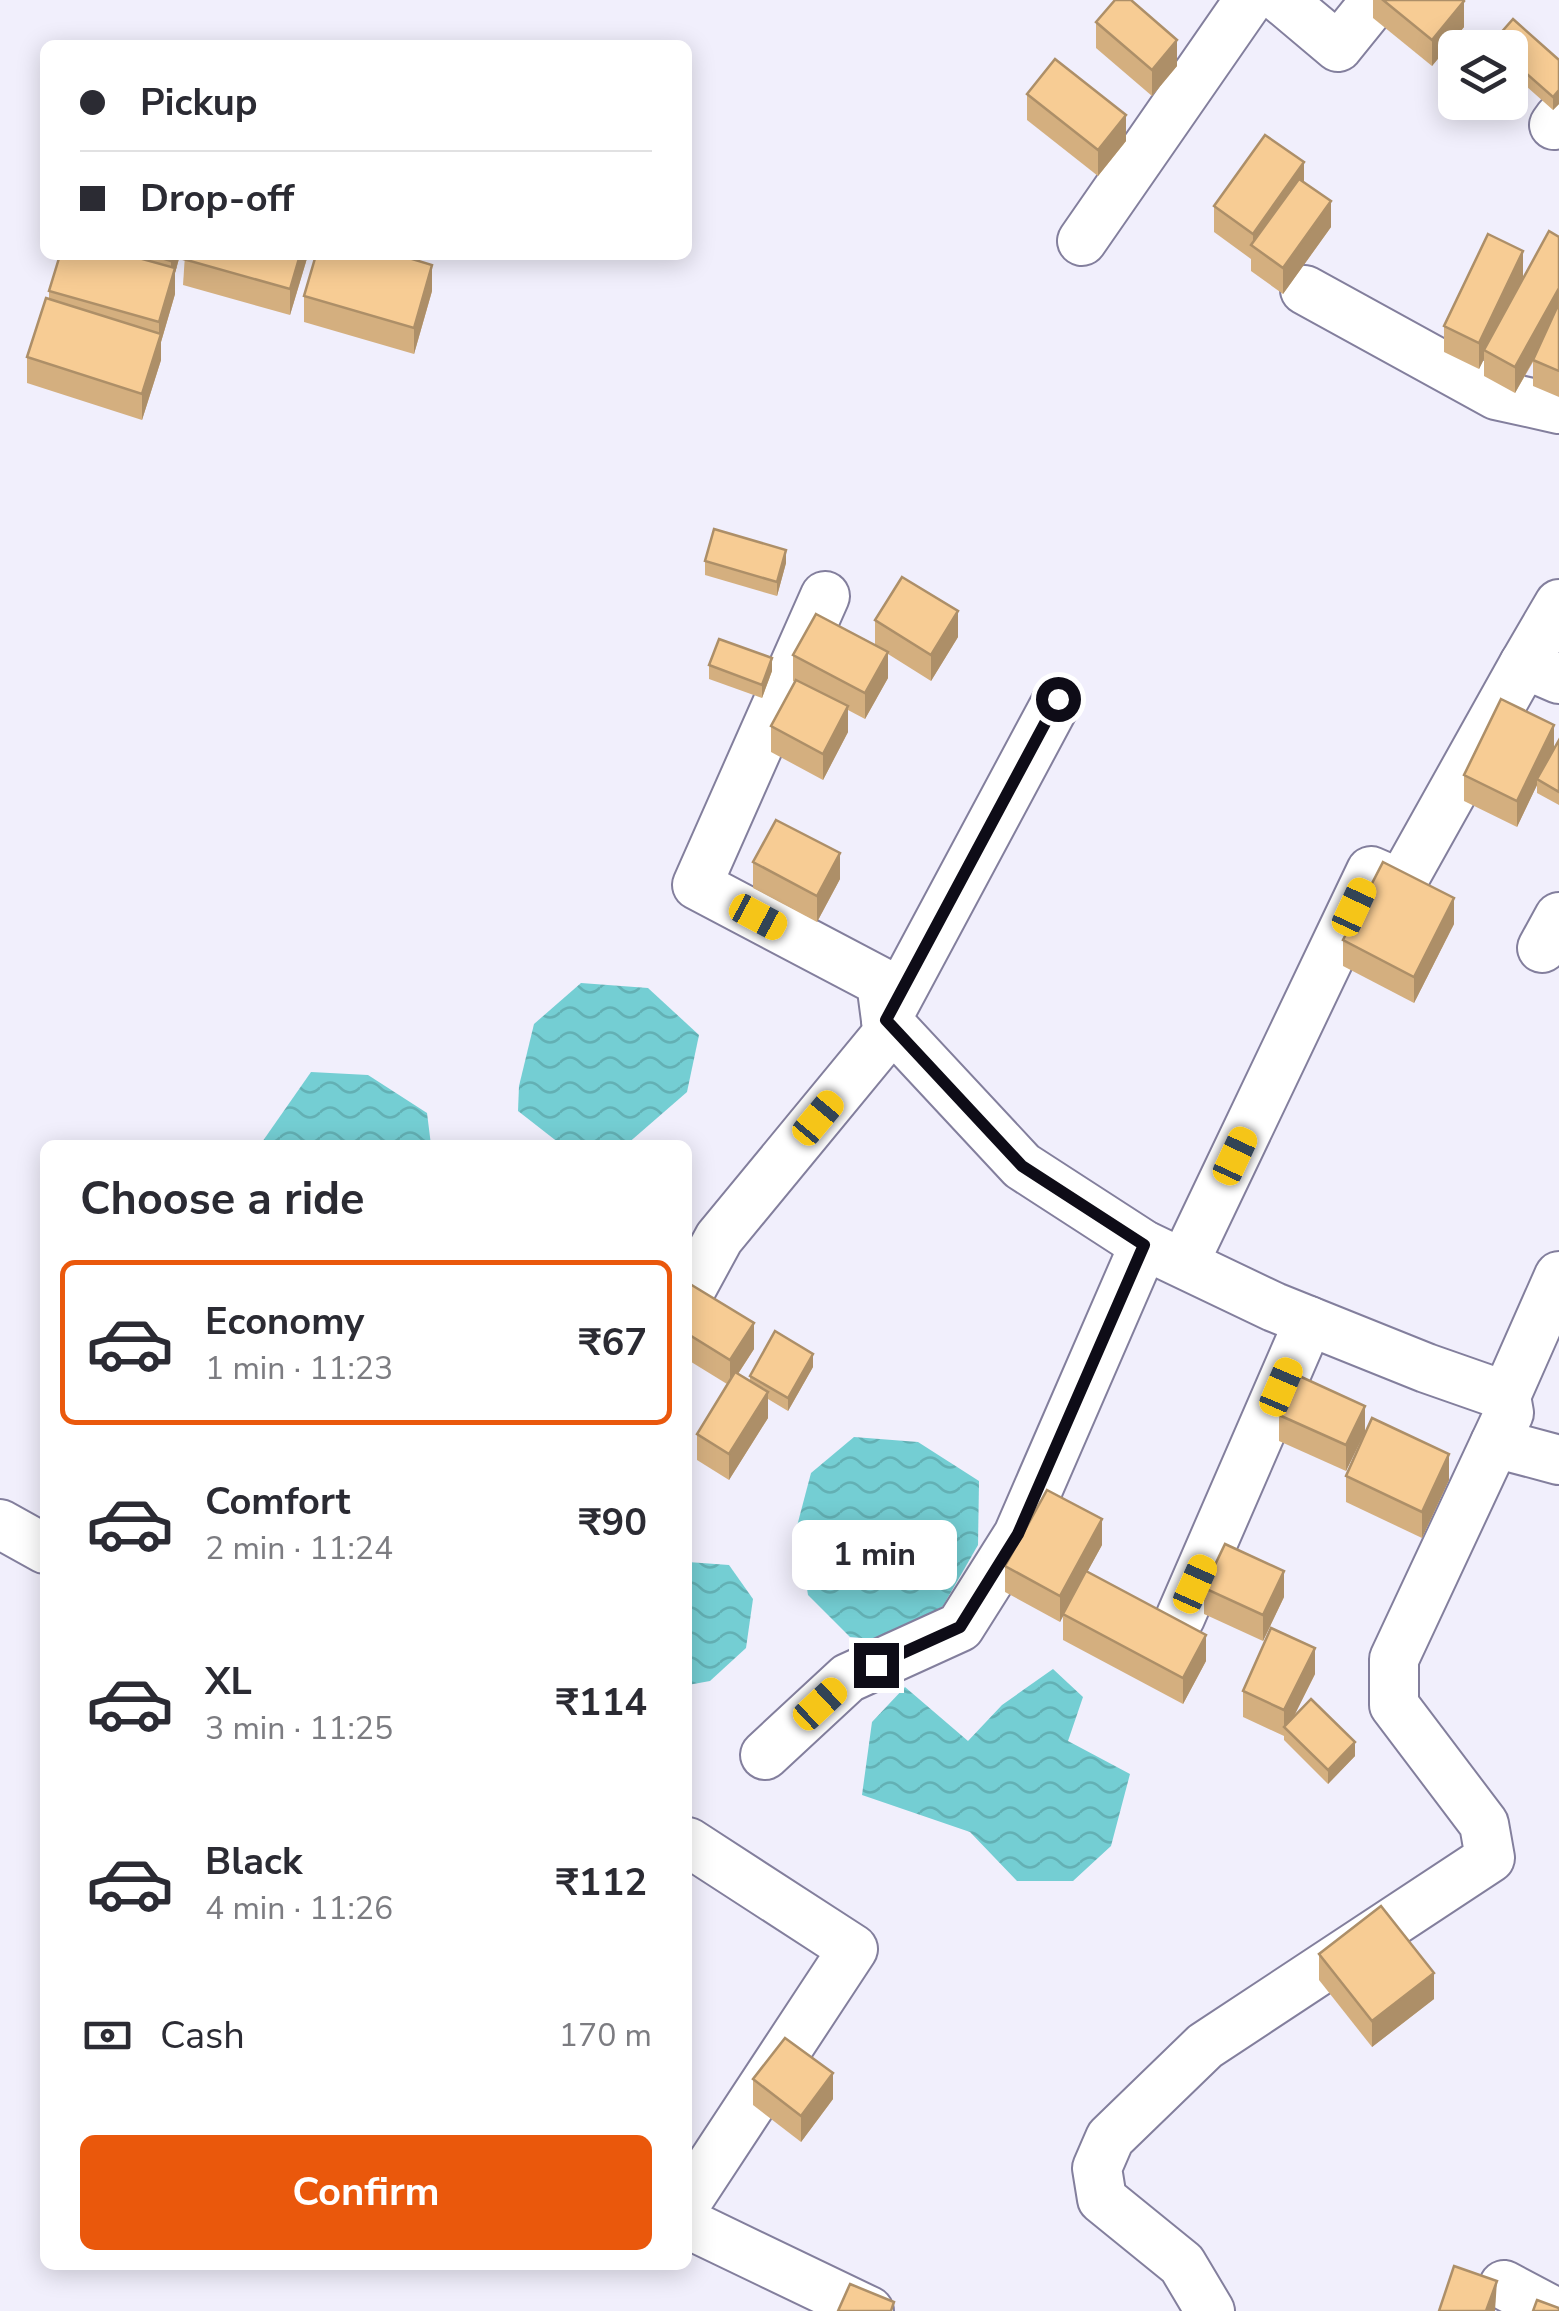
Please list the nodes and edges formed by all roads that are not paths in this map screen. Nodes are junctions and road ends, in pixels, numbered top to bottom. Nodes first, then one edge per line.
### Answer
1 (1249, 0) edge
2 (1282, 0) edge
3 (1376, 0) edge
4 (1082, 241) dead end
5 (1304, 290) dead end
6 (1559, 409) edge
7 (825, 596) dead end
8 (1559, 604) edge
9 (1542, 671) edge
10 (1058, 699) dead end
11 (889, 1024) junction
12 (1164, 1254) junction
13 (1559, 1276) edge
14 (692, 1287) edge
15 (1310, 1321) junction
16 (1506, 1396) junction
17 (1495, 1443) junction
18 (1559, 1460) edge
19 (0, 1524) edge
20 (40, 1545) edge
21 (1180, 1618) edge
22 (765, 1755) dead end
23 (692, 1845) edge
24 (692, 2194) edge
25 (692, 2226) edge
26 (1504, 2285) dead end
27 (869, 2311) edge
28 (1210, 2311) edge
29 (1553, 2311) edge

1 - 4 street
2 - 3 street
5 - 6 street
7 - 11 street
8 - 9 street
9 - 12 street
10 - 11 street
11 - 12 street
11 - 14 street
12 - 15 street
12 - 22 street
13 - 16 street
15 - 16 street
15 - 21 street
16 - 17 street
17 - 18 street
17 - 28 street
19 - 20 street
23 - 24 street
25 - 27 street
26 - 29 street

